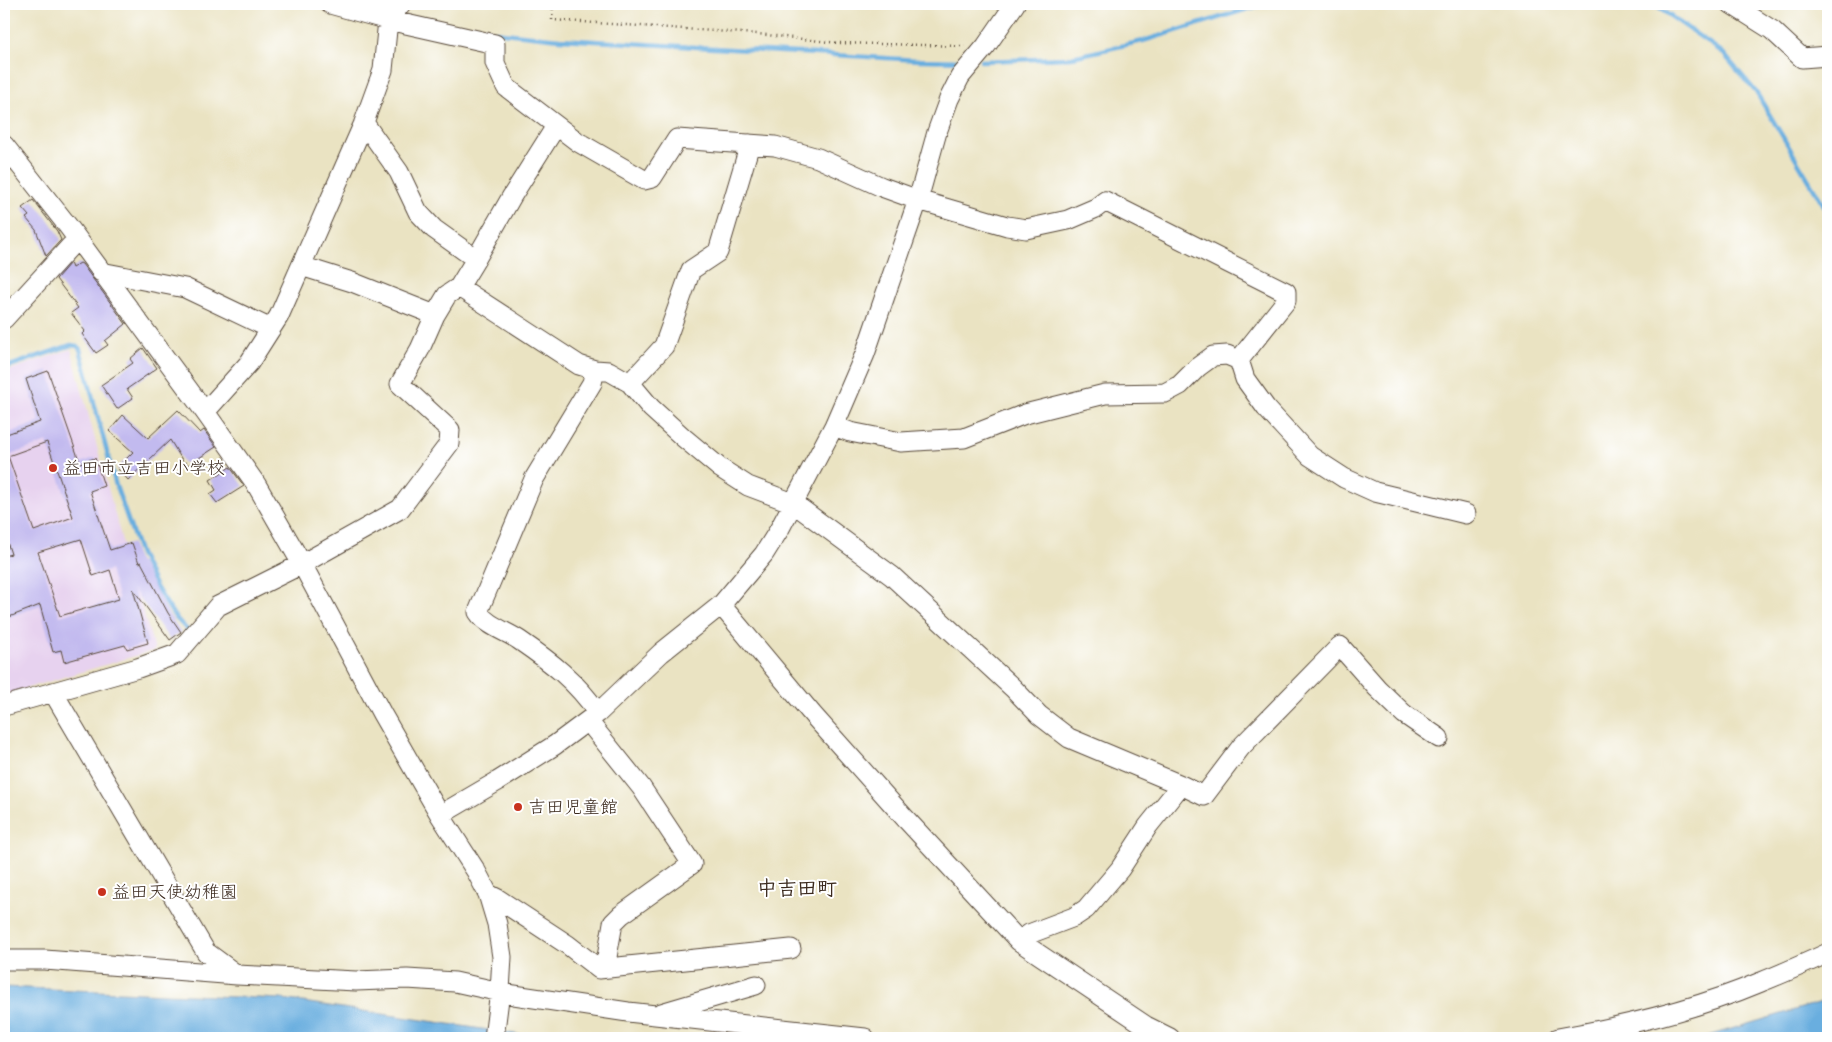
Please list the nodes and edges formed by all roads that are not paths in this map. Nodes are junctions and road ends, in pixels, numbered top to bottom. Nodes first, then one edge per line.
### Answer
1 (330, 4) edge
2 (402, 4) edge
3 (1015, 4) edge
4 (1731, 4) edge
5 (388, 20) junction
6 (1828, 56) edge
7 (363, 125) junction
8 (556, 126) junction
9 (750, 144) junction
10 (4, 145) edge
11 (918, 200) junction
12 (77, 239) junction
13 (476, 259) junction
14 (301, 266) junction
15 (101, 272) junction
16 (459, 287) junction
17 (435, 315) junction
18 (4, 317) edge
19 (271, 329) junction
20 (1239, 360) junction
21 (594, 370) junction
22 (630, 383) junction
23 (205, 412) junction
24 (834, 426) junction
25 (792, 503) junction
26 (1466, 514) dead end
27 (302, 564) junction
28 (721, 605) junction
29 (53, 692) junction
30 (4, 706) edge
31 (593, 717) junction
32 (1439, 738) dead end
33 (1182, 785) junction
34 (440, 814) junction
35 (488, 894) junction
36 (1019, 941) junction
37 (791, 949) dead end
38 (1828, 953) edge
39 (4, 960) edge
40 (599, 969) junction
41 (237, 975) junction
42 (756, 985) dead end
43 (499, 998) junction
44 (653, 1015) junction
45 (494, 1038) edge
46 (865, 1038) edge
47 (1170, 1038) edge
48 (1558, 1038) edge

1 - 5 street
2 - 5 street
3 - 11 street
4 - 6 street
5 - 7 street
5 - 8 street
7 - 13 street
7 - 14 street
8 - 9 street
8 - 13 street
9 - 11 street
9 - 22 street
10 - 12 street
11 - 20 street
11 - 24 street
12 - 15 street
12 - 18 street
13 - 16 street
14 - 17 street
14 - 19 street
15 - 19 street
15 - 23 street
16 - 17 street
16 - 21 street
17 - 27 street
19 - 23 street
20 - 24 street
20 - 26 street
21 - 22 street
21 - 31 street
22 - 25 street
23 - 27 street
24 - 25 street
25 - 28 street
25 - 33 street
27 - 29 street
27 - 34 street
28 - 31 street
28 - 36 street
29 - 30 street
29 - 41 street
31 - 34 street
31 - 40 street
32 - 33 street
33 - 36 street
34 - 35 street
35 - 40 street
35 - 43 street
36 - 47 street
37 - 40 street
38 - 48 street
39 - 41 street
41 - 43 street
42 - 44 street
43 - 44 street
43 - 45 street
44 - 46 street

